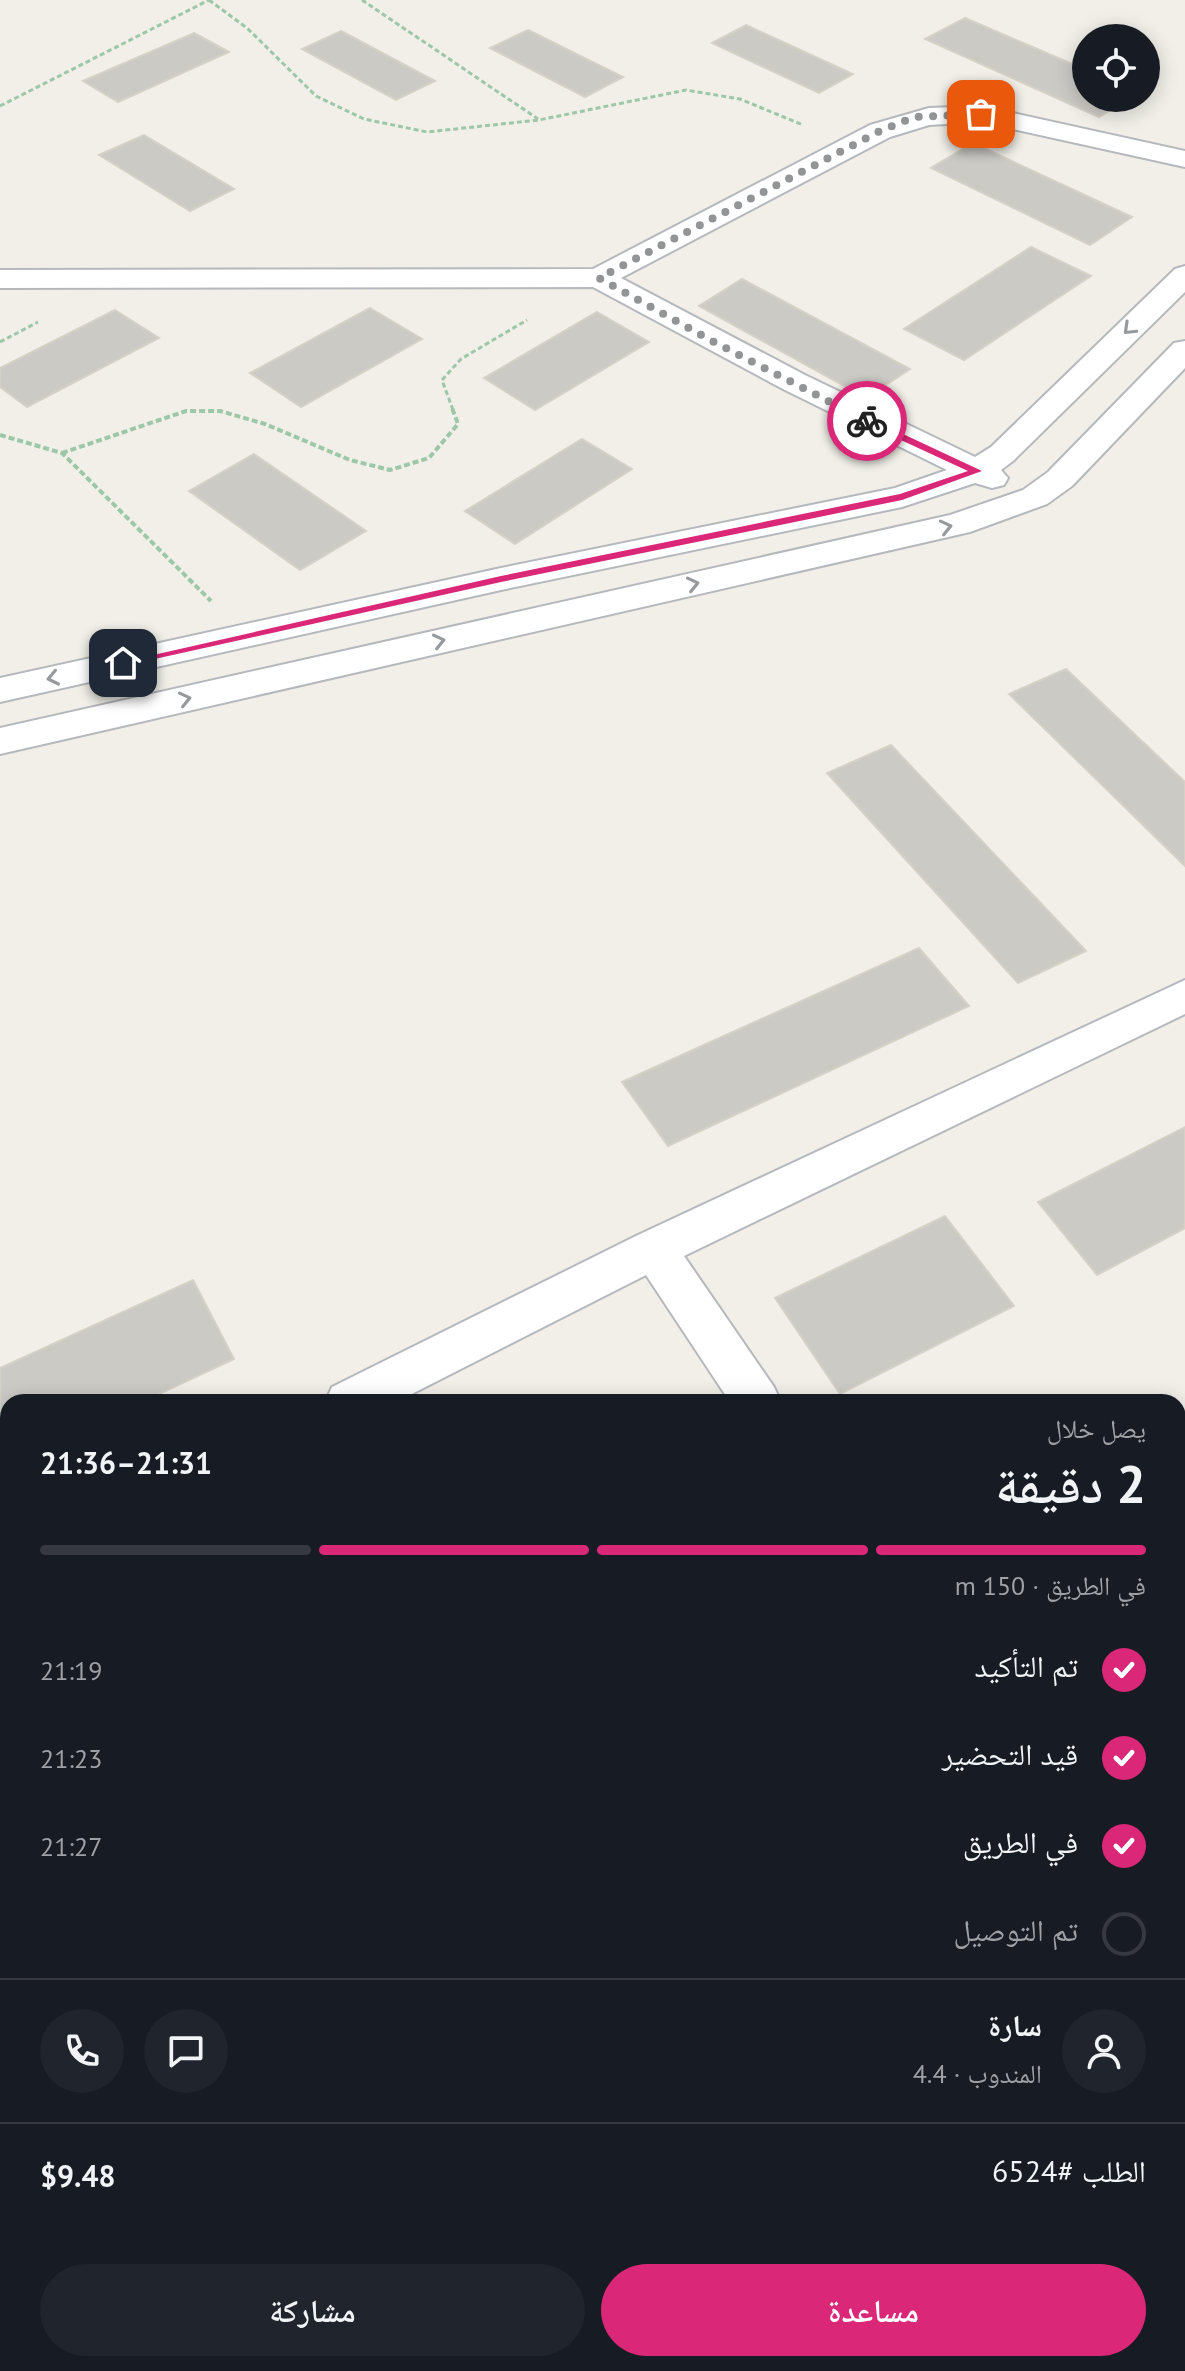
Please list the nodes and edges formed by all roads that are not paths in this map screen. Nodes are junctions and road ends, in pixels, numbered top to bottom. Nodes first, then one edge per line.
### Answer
1 (1185, 159) edge
2 (1185, 275) edge
3 (599, 278) junction
4 (0, 279) edge
5 (1185, 350) edge
6 (977, 471) junction
7 (1035, 497) junction
8 (0, 690) edge
9 (0, 741) edge
10 (1185, 996) edge
11 (654, 1249) junction
12 (365, 1394) edge
13 (752, 1394) edge

1 - 3 street
2 -> 6 street
3 - 4 street
3 - 6 street
5 - 7 street
6 - 7 street
6 -> 8 street
9 -> 7 street
10 - 11 street
11 - 12 street
11 - 13 street

